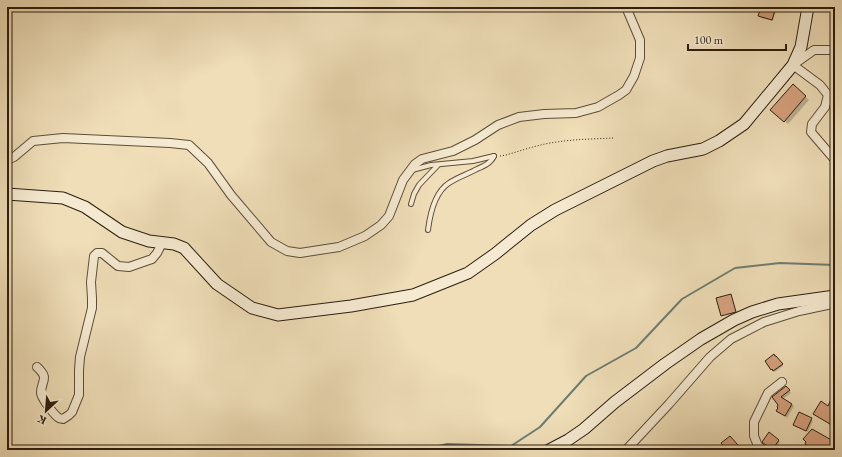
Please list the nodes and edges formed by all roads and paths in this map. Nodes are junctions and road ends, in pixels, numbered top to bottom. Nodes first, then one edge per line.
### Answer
1 (626, 7) edge
2 (808, 7) edge
3 (835, 49) edge
4 (793, 65) junction
5 (826, 102) junction
6 (835, 103) edge
7 (613, 138) dead end
8 (494, 156) junction
9 (7, 160) edge
10 (835, 160) edge
11 (438, 165) junction
12 (410, 170) junction
13 (7, 194) edge
14 (411, 204) dead end
15 (428, 230) dead end
16 (162, 243) junction
17 (835, 296) edge
18 (835, 302) edge
19 (37, 367) dead end
20 (782, 382) dead end
21 (549, 450) edge
22 (626, 450) edge
23 (764, 450) edge

1 - 12 street
2 - 4 street
3 - 4 street
4 - 5 street
4 - 16 street
5 - 6 lane
5 - 10 street
7 - 8 path
8 - 11 lane
8 - 15 lane
9 - 12 street
11 - 12 lane
11 - 14 lane
13 - 16 street
16 - 19 street
17 - 21 street
18 - 22 street
20 - 23 street

